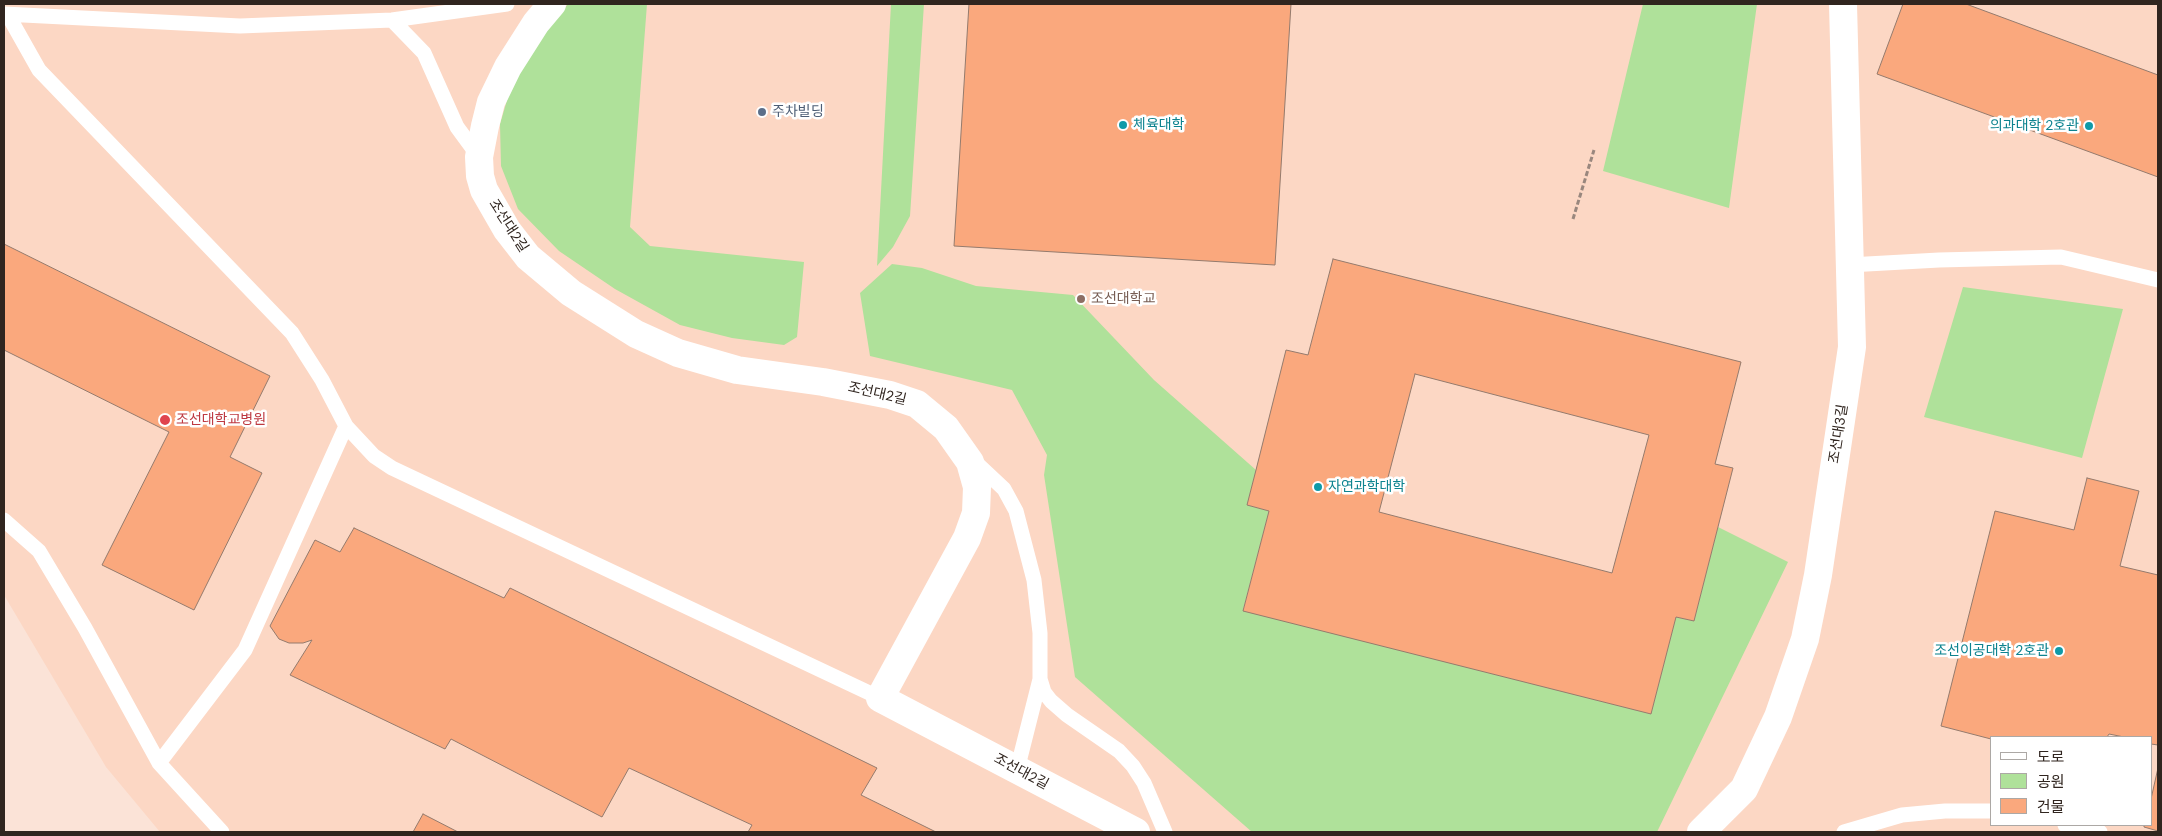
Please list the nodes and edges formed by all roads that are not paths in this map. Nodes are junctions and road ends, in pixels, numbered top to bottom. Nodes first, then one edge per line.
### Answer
1 (507, 4) edge
2 (552, 4) edge
3 (1843, 4) edge
4 (6, 15) edge
5 (392, 20) junction
6 (479, 157) junction
7 (1849, 265) junction
8 (2158, 280) edge
9 (346, 426) junction
10 (964, 453) junction
11 (4, 520) edge
12 (1040, 679) junction
13 (880, 698) junction
14 (159, 763) junction
15 (1017, 770) junction
16 (1990, 811) edge
17 (2070, 826) edge
18 (222, 832) edge
19 (1136, 832) edge
20 (1165, 832) edge
21 (1701, 832) edge
22 (1844, 832) edge
23 (2100, 832) edge

1 - 5 lane
2 - 6 street, 조선대2길
3 - 7 street, 조선대3길
4 - 5 lane
4 - 9 lane
5 - 6 lane
6 - 10 street, 조선대2길
7 - 8 lane
7 - 21 street, 조선대3길
9 - 13 lane
9 - 14 lane
10 - 12 lane
10 - 13 street, 조선대2길
11 - 14 lane
12 - 15 lane
12 - 20 lane
13 - 15 street, 조선대2길
14 - 18 lane
15 - 19 street, 조선대2길
16 - 22 lane
17 - 23 lane

